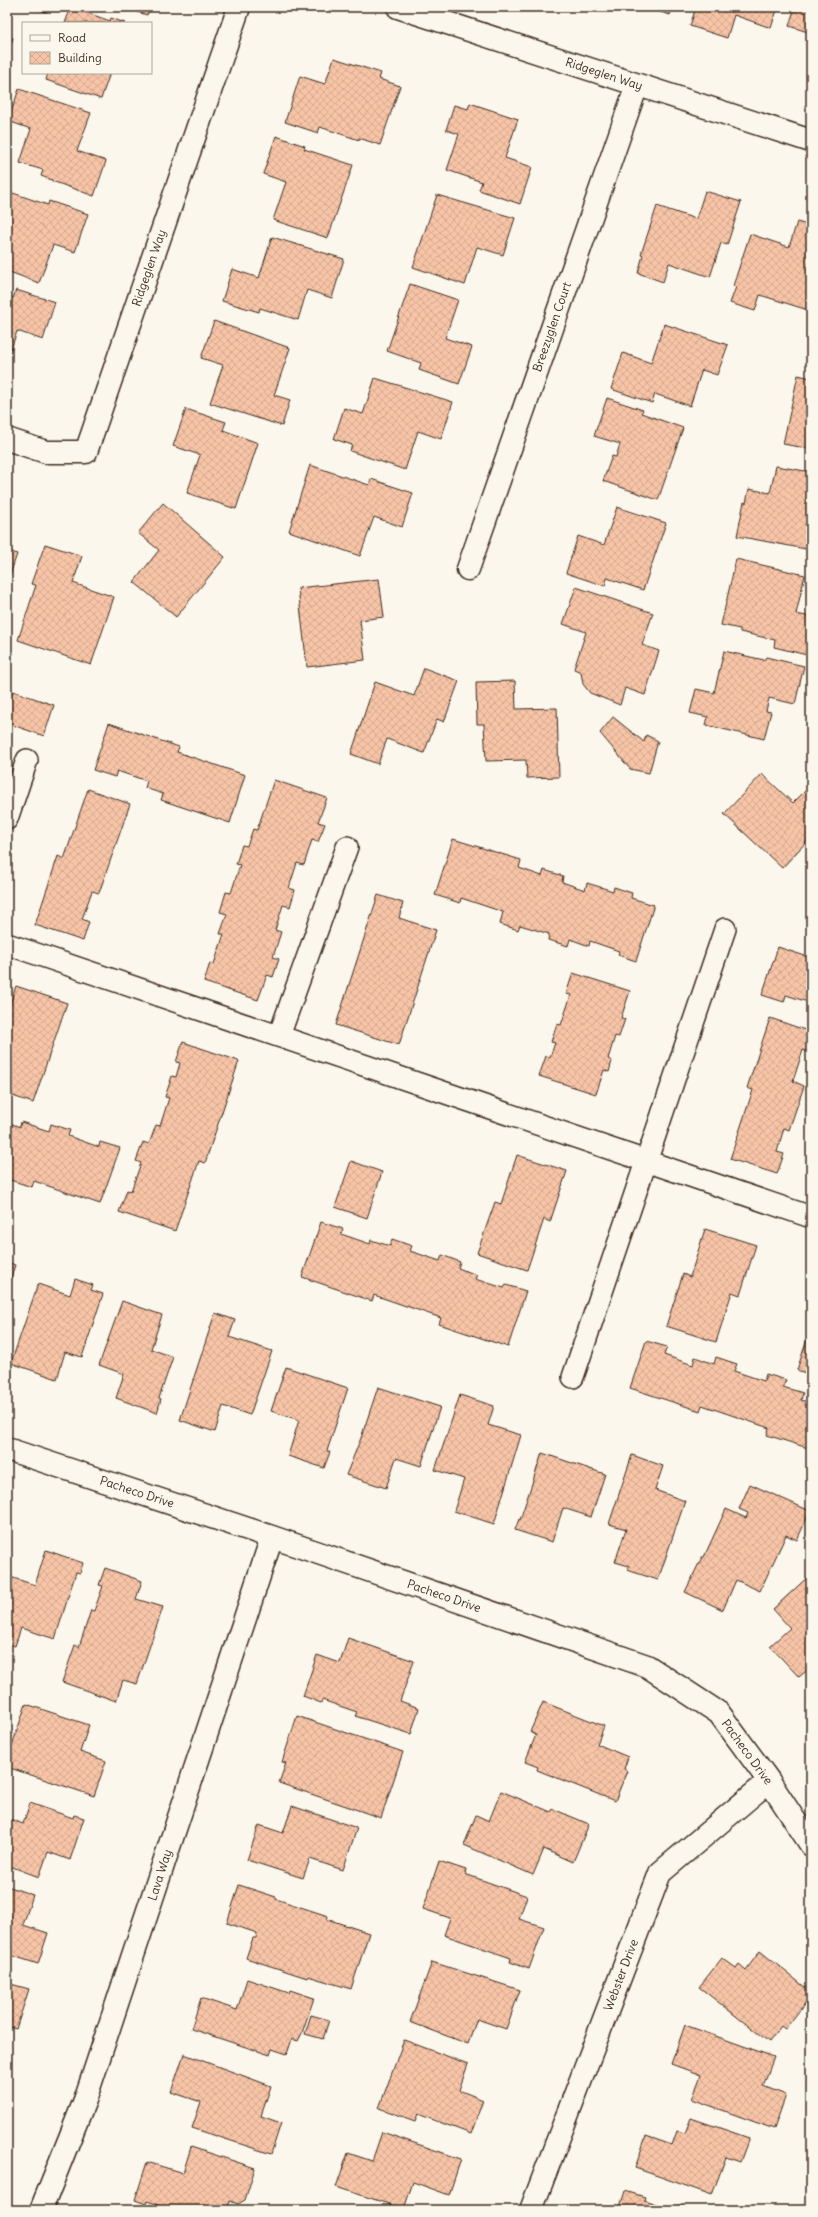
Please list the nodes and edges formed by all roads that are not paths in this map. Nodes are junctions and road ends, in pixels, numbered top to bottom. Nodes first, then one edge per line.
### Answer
1 (239, 7) edge
2 (398, 7) edge
3 (637, 85) junction
4 (811, 141) edge
5 (7, 439) edge
6 (468, 569) dead end
7 (27, 760) dead end
8 (7, 819) edge
9 (347, 847) dead end
10 (725, 929) dead end
11 (7, 944) edge
12 (279, 1036) junction
13 (646, 1161) junction
14 (811, 1216) edge
15 (573, 1377) dead end
16 (7, 1449) edge
17 (272, 1537) junction
18 (769, 1781) junction
19 (811, 1845) edge
20 (41, 2210) edge
21 (531, 2210) edge

1 - 5 street, Ridgeglen Way
2 - 3 street, Ridgeglen Way
3 - 4 street, Ridgeglen Way
3 - 6 street, Breezyglen Court
7 - 8 lane
9 - 12 lane
10 - 13 lane
11 - 12 lane
12 - 13 lane
13 - 14 lane
13 - 15 lane
16 - 17 street, Pacheco Drive
17 - 18 street, Pacheco Drive
17 - 20 street, Lava Way
18 - 19 street, Pacheco Drive
18 - 21 street, Webster Drive

